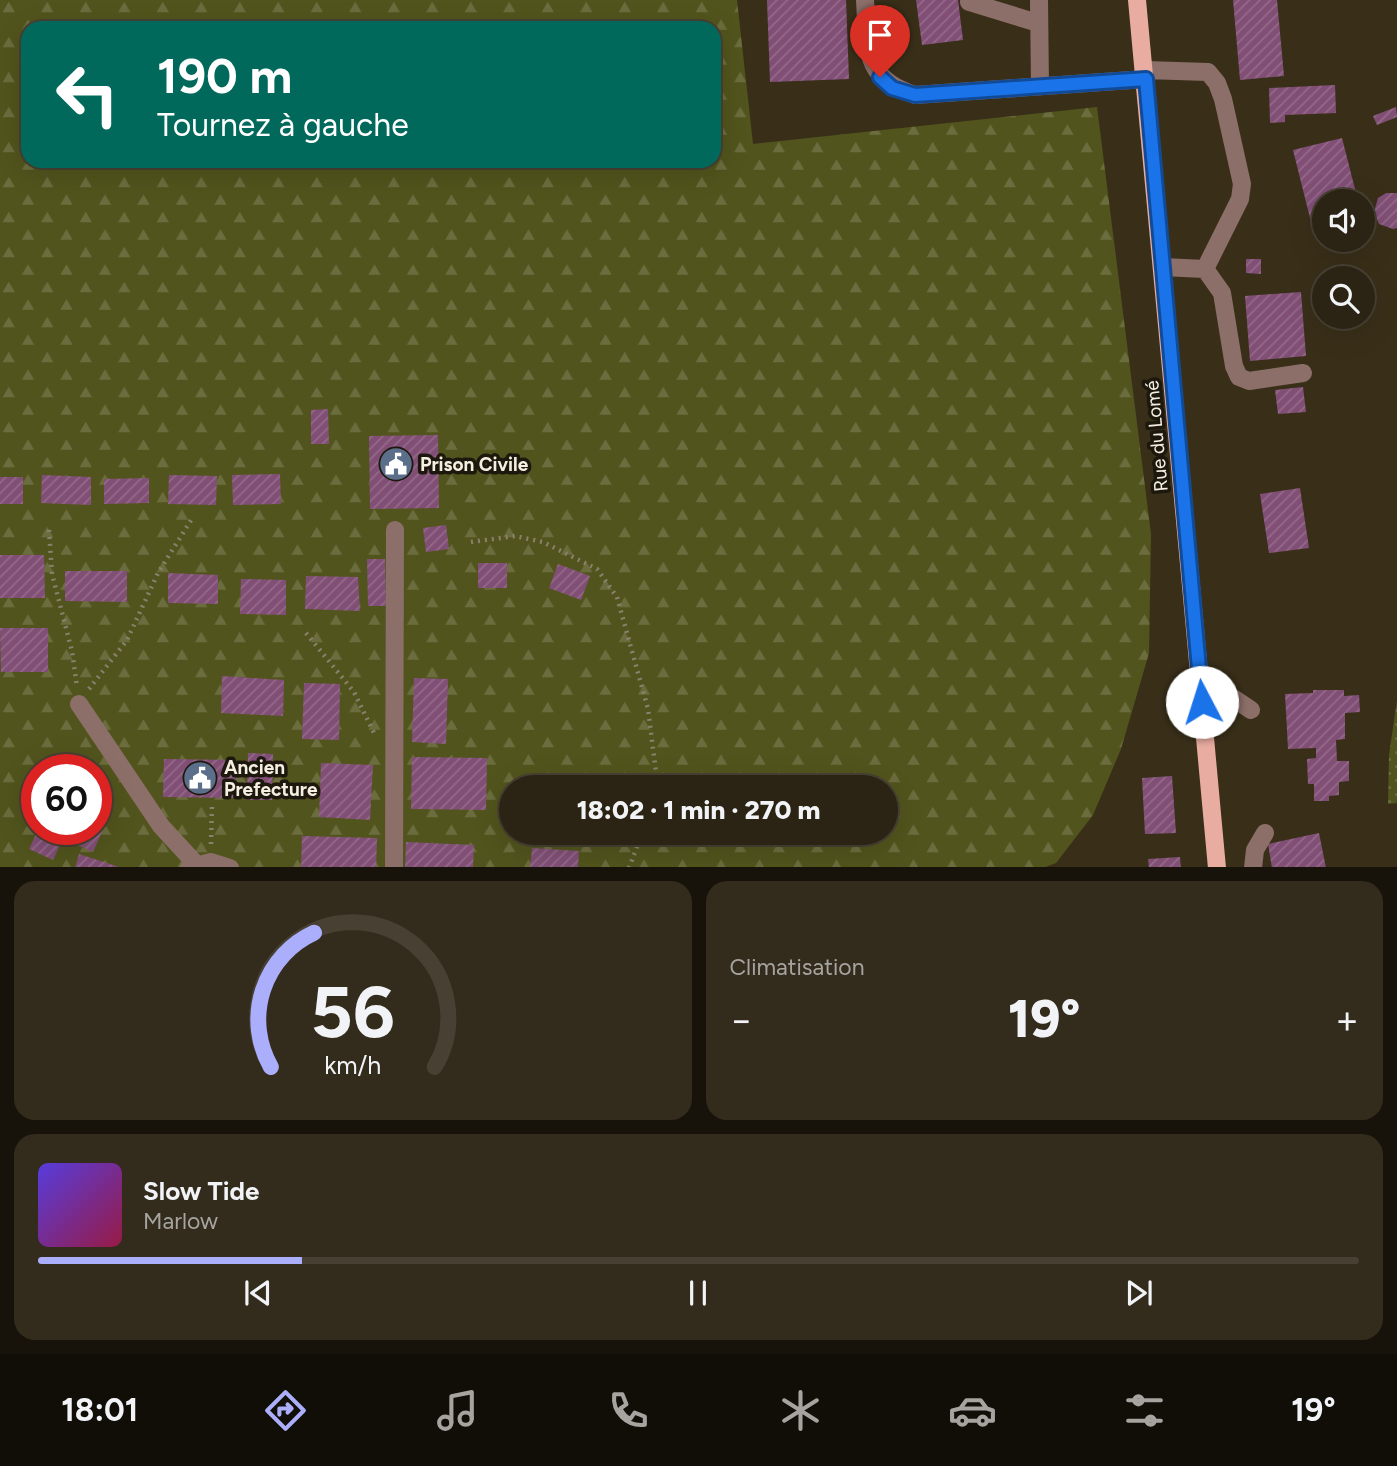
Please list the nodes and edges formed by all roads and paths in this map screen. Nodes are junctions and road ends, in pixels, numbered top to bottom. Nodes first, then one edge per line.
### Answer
1 (865, 0) edge
2 (1039, 0) edge
3 (1137, 0) edge
4 (969, 2) dead end
5 (1038, 23) junction
6 (1145, 74) junction
7 (1040, 86) junction
8 (1162, 267) junction
9 (1205, 270) junction
10 (1303, 373) dead end
11 (193, 517) dead end
12 (49, 530) dead end
13 (396, 530) dead end
14 (471, 542) dead end
15 (306, 633) dead end
16 (1199, 675) junction
17 (79, 704) junction
18 (1251, 710) dead end
19 (379, 742) dead end
20 (656, 775) edge
21 (212, 804) dead end
22 (1265, 833) dead end
23 (637, 845) edge
24 (198, 865) edge
25 (230, 867) edge
26 (394, 867) edge
27 (629, 867) edge
28 (1217, 867) edge
29 (1253, 867) edge

1 - 7 street
2 - 5 street
3 - 6 main road, Rue du Lomé
4 - 5 street
5 - 7 street
6 - 7 street
6 - 8 main road, Rue du Lomé
6 - 9 street
8 - 9 street
8 - 16 main road, Rue du Lomé
9 - 10 street
11 - 17 path
12 - 17 path
13 - 26 street
14 - 20 path
15 - 19 path
16 - 18 street
16 - 28 main road, Rue du Lomé
17 - 24 street
21 - 24 path
22 - 29 street
23 - 27 path
24 - 25 street

